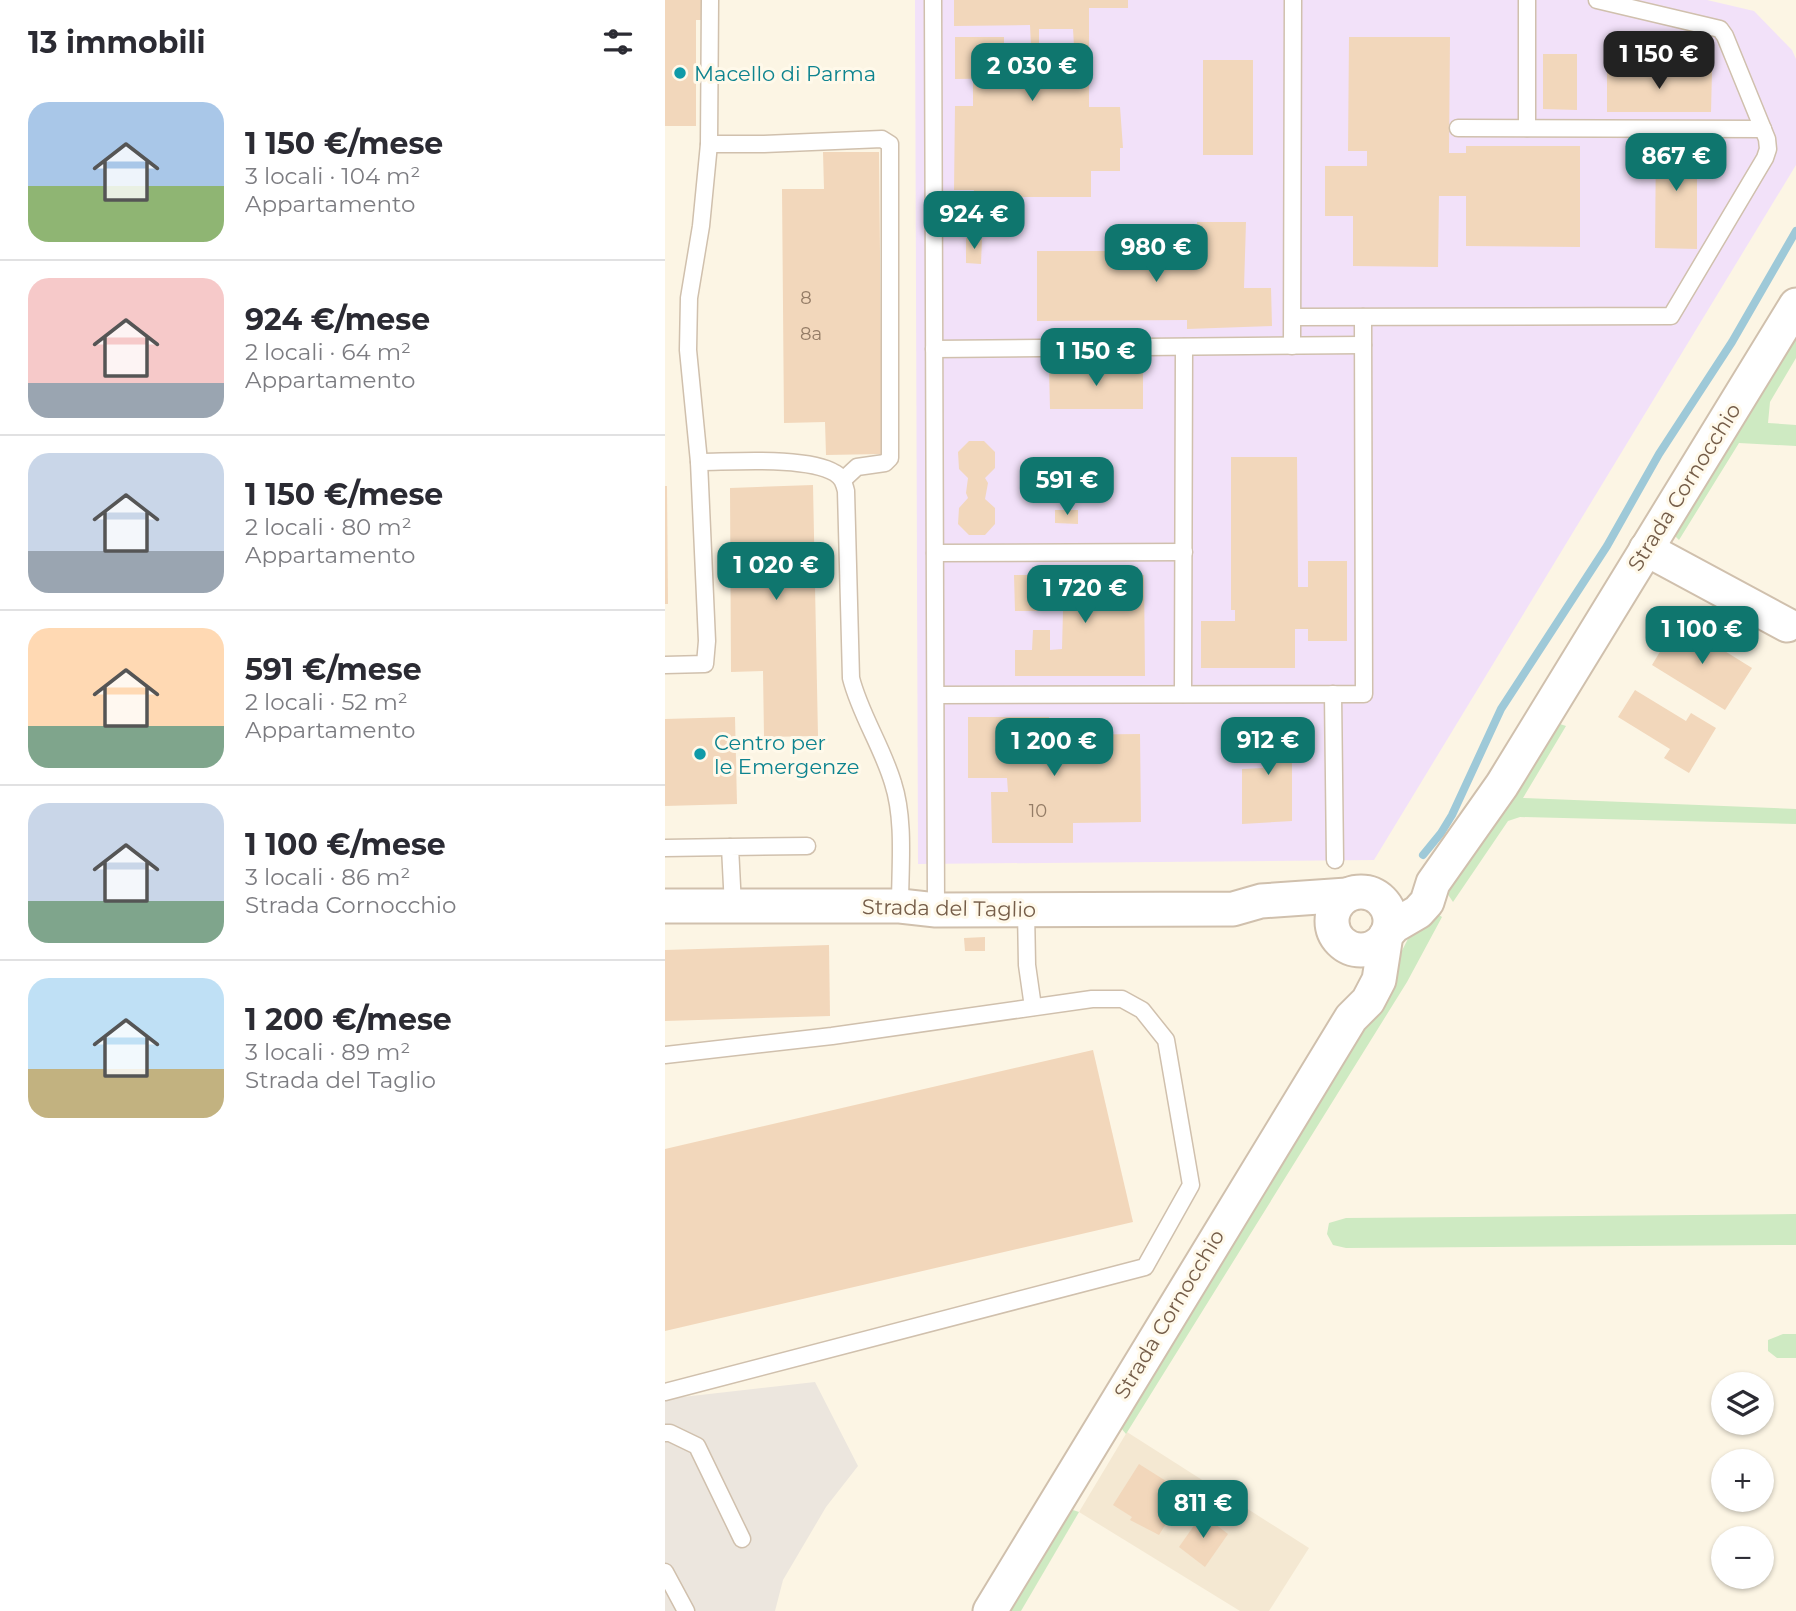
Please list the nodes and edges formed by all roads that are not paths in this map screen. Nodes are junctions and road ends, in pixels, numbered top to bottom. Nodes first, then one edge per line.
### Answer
1 (709, 0) edge
2 (933, 0) edge
3 (1293, 0) edge
4 (1527, 0) edge
5 (1597, 0) edge
6 (1458, 128) dead end
7 (1527, 128) junction
8 (1763, 129) junction
9 (709, 144) junction
10 (1796, 305) edge
11 (1293, 317) junction
12 (1363, 317) junction
13 (1363, 345) junction
14 (1292, 346) junction
15 (1184, 347) junction
16 (934, 349) junction
17 (699, 462) junction
18 (843, 480) junction
19 (1646, 548) junction
20 (1184, 552) junction
21 (935, 553) junction
22 (1787, 625) dead end
23 (665, 665) edge
24 (1183, 694) junction
25 (1333, 694) junction
26 (936, 695) junction
27 (730, 846) junction
28 (807, 846) dead end
29 (665, 848) edge
30 (1335, 860) dead end
31 (1435, 881) junction
32 (1361, 895) junction
33 (665, 906) edge
34 (733, 906) junction
35 (900, 906) junction
36 (1233, 909) junction
37 (936, 910) junction
38 (1026, 910) junction
39 (1387, 935) junction
40 (1341, 942) junction
41 (1033, 1007) junction
42 (1351, 1018) junction
43 (665, 1055) edge
44 (665, 1392) edge
45 (665, 1433) edge
46 (742, 1539) dead end
47 (665, 1572) edge
48 (686, 1611) edge
49 (990, 1611) edge

1 - 9 lane
2 - 16 lane
3 - 11 lane
4 - 7 lane
5 - 8 lane
6 - 7 lane
7 - 8 lane
8 - 12 lane
9 - 17 lane
9 - 18 lane
10 - 19 street, Strada Cornocchio
11 - 12 lane
11 - 14 lane
12 - 13 lane
13 - 14 lane
13 - 25 lane
14 - 15 lane
15 - 16 lane
15 - 20 lane
16 - 21 lane
17 - 18 lane
17 - 23 lane
18 - 35 lane
19 - 22 street
19 - 31 street, Strada Cornocchio
20 - 21 lane
20 - 24 lane
21 - 26 lane
24 - 25 lane
24 - 26 lane
25 - 30 lane
26 - 37 lane
27 - 28 lane
27 - 29 lane
27 - 34 lane
31 - 32 street
31 - 39 street, Strada Cornocchio
32 - 36 street, Strada del Taglio
32 - 39 street, Strada Cornocchio
32 - 40 street, Strada Cornocchio
33 - 34 street, Strada del Taglio
34 - 35 street, Strada del Taglio
35 - 37 street, Strada del Taglio
36 - 38 street, Strada del Taglio
36 - 40 street, Strada del Taglio
37 - 38 street, Strada del Taglio
38 - 41 lane
39 - 40 street, Strada Cornocchio
39 - 42 street, Strada Cornocchio
40 - 42 street, Strada Cornocchio
41 - 43 lane
41 - 44 lane
42 - 49 street, Strada Cornocchio
45 - 46 lane
47 - 48 lane

